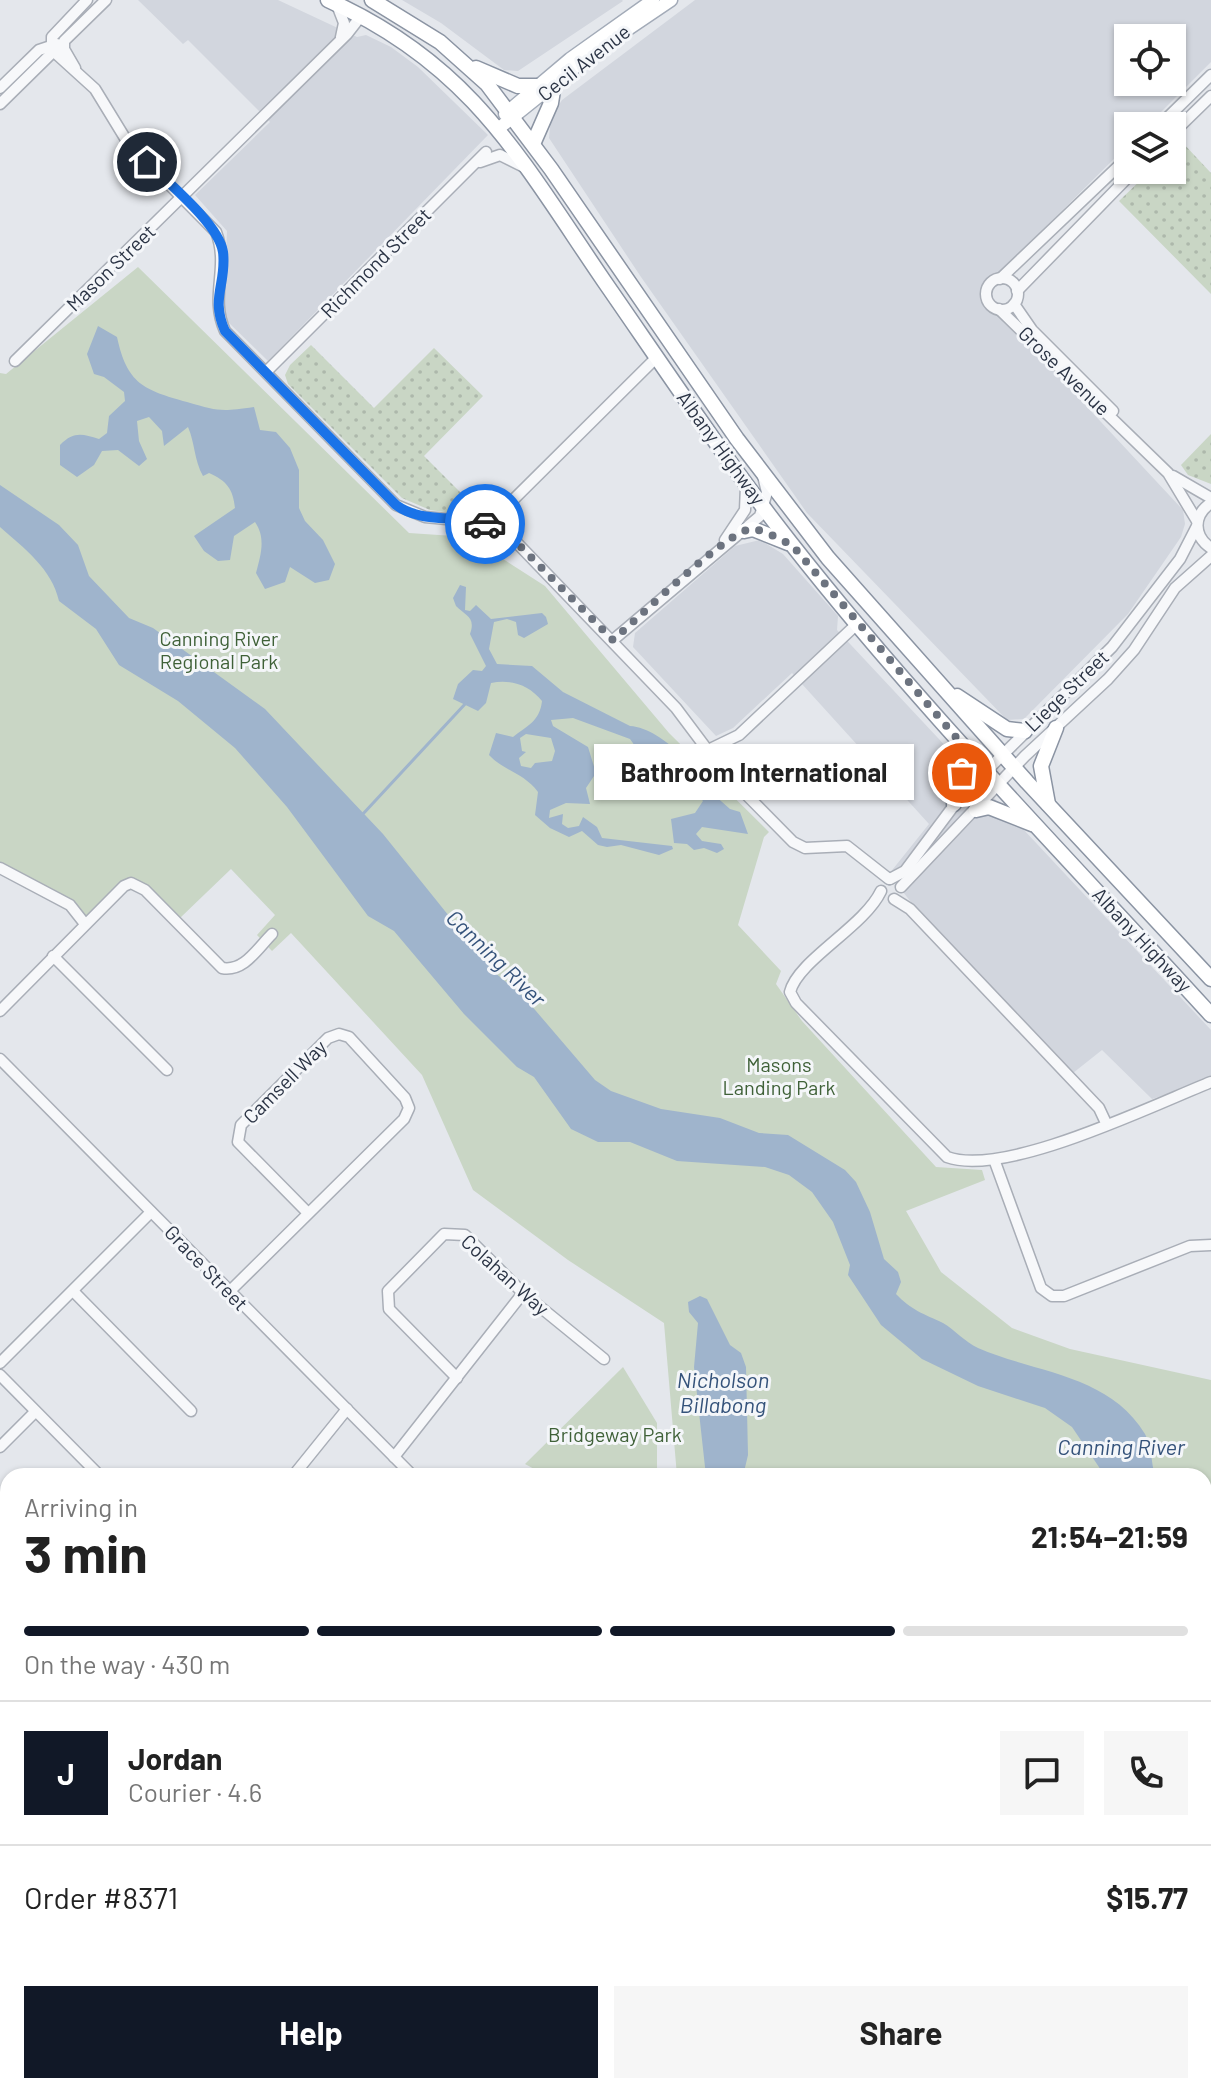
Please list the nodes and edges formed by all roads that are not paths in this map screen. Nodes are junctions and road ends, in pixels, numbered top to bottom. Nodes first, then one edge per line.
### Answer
1 (87, 0) edge
2 (106, 0) edge
3 (671, 0) edge
4 (339, 1) edge
5 (379, 2) edge
6 (645, 2) edge
7 (361, 16) junction
8 (341, 37) junction
9 (63, 44) junction
10 (52, 47) junction
11 (468, 65) junction
12 (76, 70) junction
13 (1211, 75) edge
14 (554, 84) junction
15 (537, 86) junction
16 (0, 88) edge
17 (1194, 92) junction
18 (1208, 99) edge
19 (0, 104) edge
20 (1173, 112) edge
21 (512, 114) junction
22 (1186, 120) edge
23 (496, 126) junction
24 (533, 144) junction
25 (486, 152) dead end
26 (475, 165) junction
27 (1114, 170) edge
28 (529, 171) junction
29 (1121, 184) edge
30 (182, 198) junction
31 (1000, 279) junction
32 (1017, 291) junction
33 (1014, 304) junction
34 (999, 309) junction
35 (657, 357) junction
36 (15, 361) dead end
37 (266, 372) junction
38 (1130, 432) junction
39 (762, 473) junction
40 (1168, 473) junction
41 (745, 484) junction
42 (1211, 501) edge
43 (765, 503) junction
44 (1197, 524) junction
45 (493, 528) junction
46 (744, 531) junction
47 (722, 545) junction
48 (792, 545) junction
49 (1211, 548) edge
50 (1211, 556) edge
51 (858, 623) junction
52 (613, 640) junction
53 (939, 685) junction
54 (1056, 728) junction
55 (1025, 731) junction
56 (960, 742) junction
57 (708, 750) junction
58 (1004, 754) junction
59 (1015, 767) junction
60 (986, 771) junction
61 (999, 785) junction
62 (954, 804) junction
63 (1048, 805) junction
64 (976, 810) junction
65 (1036, 825) junction
66 (0, 868) edge
67 (887, 888) junction
68 (902, 888) junction
69 (910, 909) junction
70 (85, 924) junction
71 (272, 934) dead end
72 (53, 956) junction
73 (1211, 979) edge
74 (0, 1011) edge
75 (1211, 1015) edge
76 (0, 1059) edge
77 (167, 1070) dead end
78 (1211, 1082) edge
79 (1106, 1123) junction
80 (995, 1162) junction
81 (151, 1212) junction
82 (308, 1213) junction
83 (1211, 1245) edge
84 (73, 1291) junction
85 (229, 1292) junction
86 (523, 1293) junction
87 (604, 1359) dead end
88 (0, 1363) edge
89 (0, 1375) edge
90 (457, 1378) junction
91 (347, 1409) junction
92 (191, 1411) dead end
93 (35, 1412) junction
94 (0, 1447) edge
95 (394, 1457) junction
96 (92, 1468) edge
97 (299, 1468) edge
98 (405, 1468) edge

1 - 10 street
2 - 9 street
3 - 14 main road, Cecil Avenue
4 - 7 highway
4 - 8 street
5 - 11 highway, Albany Highway
6 - 15 main road, Cecil Avenue
7 - 8 street, Mason Street
7 - 23 highway, Albany Highway
8 - 30 street, Mason Street
9 - 10 street
9 - 12 street
10 - 12 street
10 - 16 street
10 - 19 street
11 - 15 highway
11 - 21 highway, Albany Highway
12 - 30 street
13 - 17 street
14 - 21 main road, Cecil Avenue
14 - 24 highway
15 - 21 main road, Cecil Avenue
17 - 18 street
17 - 20 street
18 - 22 street
21 - 23 main road, Cecil Avenue
21 - 24 highway, Albany Highway
23 - 28 highway, Albany Highway
24 - 39 highway, Albany Highway
25 - 26 street, Richmond Street
26 - 28 street
26 - 37 street, Richmond Street
27 - 31 street
28 - 35 highway, Albany Highway
29 - 32 street
30 - 36 street, Mason Street
30 - 37 street
31 - 32 street
31 - 34 street
32 - 33 street
33 - 34 street
33 - 38 street, Grose Avenue
34 - 38 street, Grose Avenue
35 - 41 highway, Albany Highway
35 - 45 street
37 - 45 street
38 - 40 street, Grose Avenue
39 - 43 street
39 - 53 highway, Albany Highway
40 - 42 street, Grose Avenue
40 - 44 street, Grose Avenue
41 - 43 highway, Albany Highway
41 - 47 street
42 - 44 street, Liege Street
43 - 46 street
43 - 48 highway, Albany Highway
44 - 49 street, Grose Avenue
44 - 55 street, Liege Street
45 - 52 street
46 - 47 street
46 - 48 highway
47 - 52 street
48 - 51 highway, Albany Highway
50 - 54 street, Liege Street
51 - 56 highway, Albany Highway
51 - 57 street
52 - 57 street
53 - 55 highway
53 - 58 highway, Albany Highway
54 - 59 street, Liege Street
54 - 63 highway
55 - 58 street, Liege Street
56 - 60 highway, Albany Highway
56 - 62 highway
57 - 67 street
58 - 59 highway, Albany Highway
58 - 60 street, Liege Street
59 - 61 street, Liege Street
59 - 63 highway, Albany Highway
60 - 61 highway, Albany Highway
60 - 62 street, Liege Street
61 - 64 street, Liege Street
61 - 65 highway, Albany Highway
62 - 67 street, Liege Street
63 - 73 highway, Albany Highway
64 - 65 highway
64 - 68 street, Liege Street
65 - 75 highway, Albany Highway
66 - 70 street
67 - 68 street
67 - 69 street
67 - 80 street, Liege Street
68 - 69 street
69 - 79 street
70 - 71 street
70 - 72 street
72 - 74 street
72 - 77 street
76 - 81 street, Grace Street
78 - 79 street
79 - 80 street
80 - 83 street
81 - 84 street
81 - 85 street, Grace Street
82 - 82 street, Camsell Way
82 - 85 street, Camsell Way
84 - 88 street
84 - 92 street
85 - 91 street, Grace Street
86 - 87 street, Colahan Way
86 - 90 street
86 - 90 street, Colahan Way
89 - 93 street
90 - 95 street
91 - 95 street, Grace Street
91 - 97 street
93 - 94 street
93 - 96 street
95 - 98 street, Grace Street

